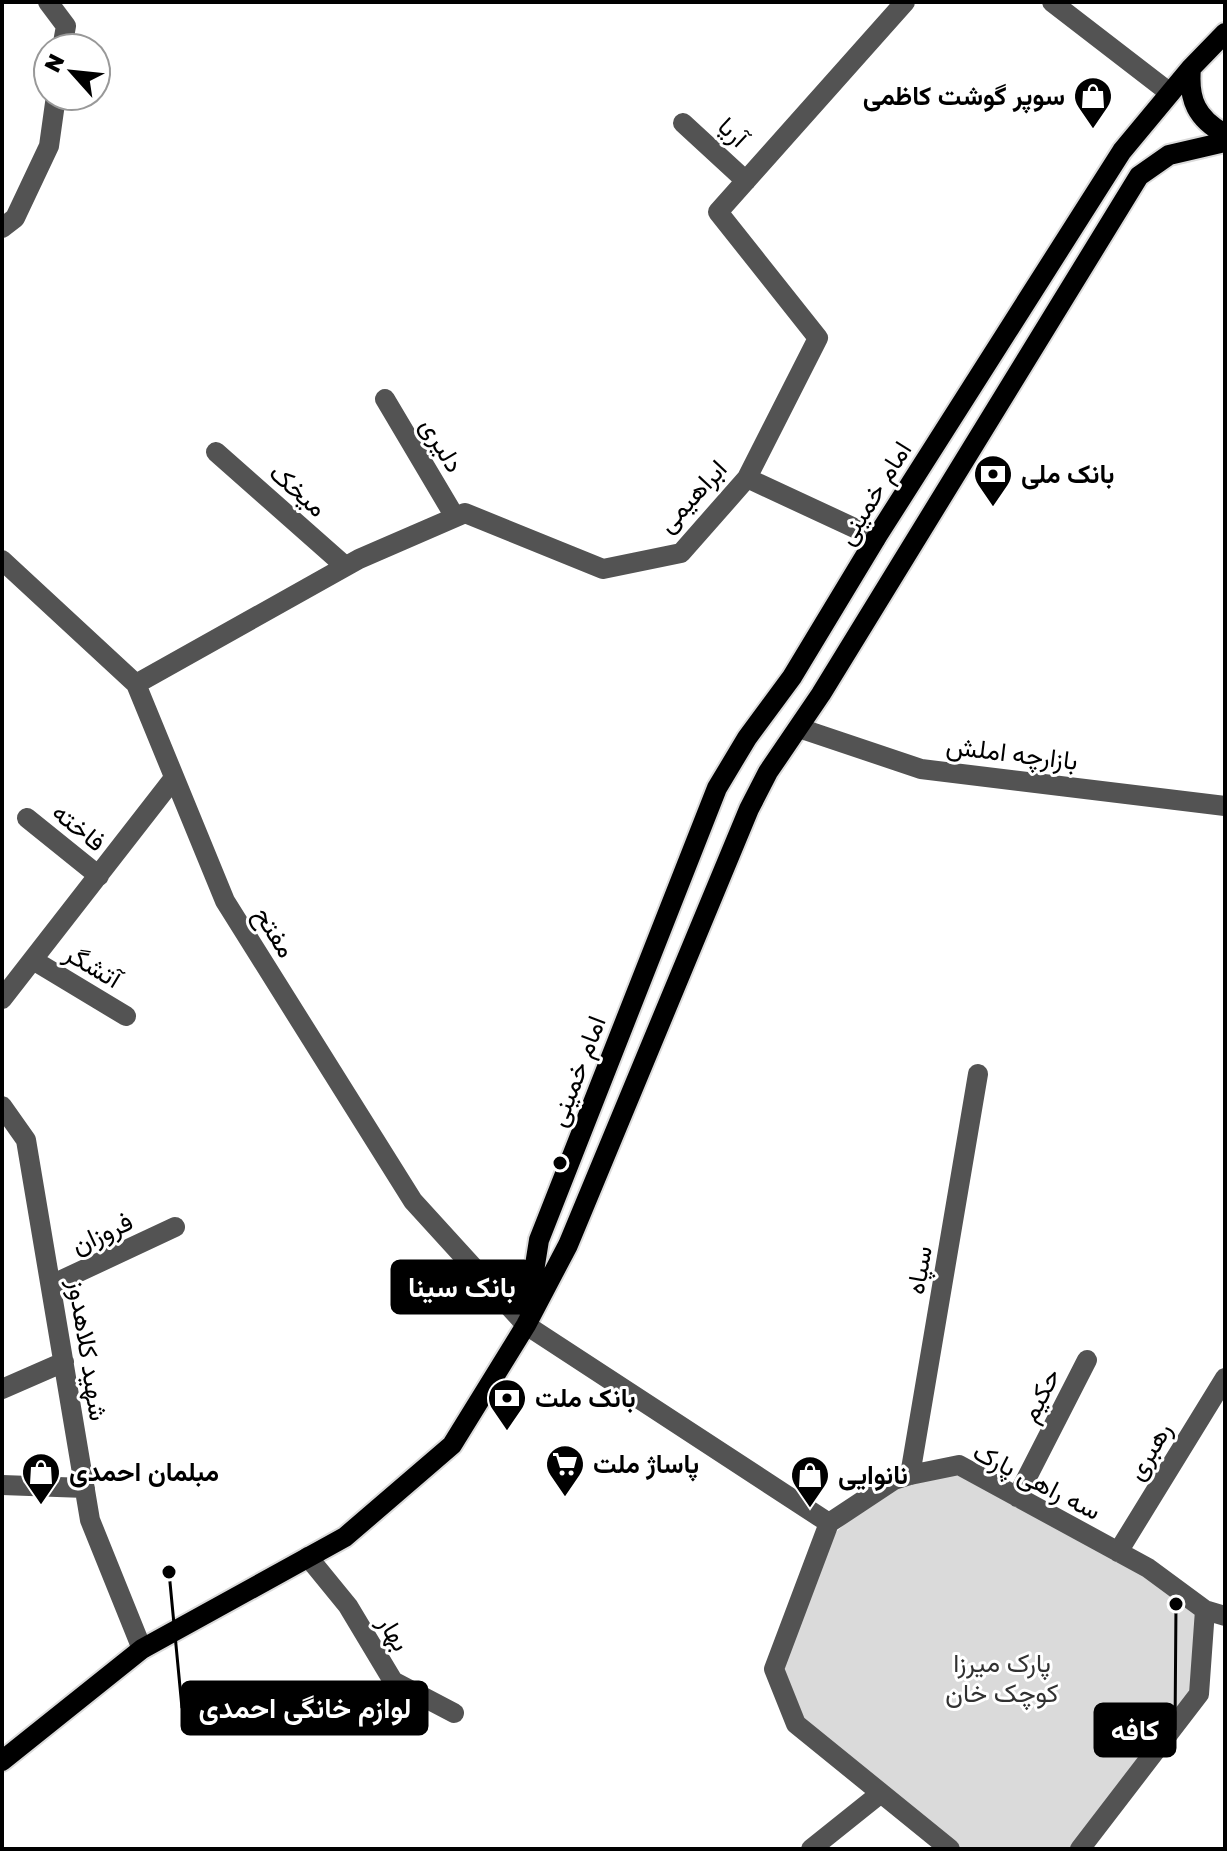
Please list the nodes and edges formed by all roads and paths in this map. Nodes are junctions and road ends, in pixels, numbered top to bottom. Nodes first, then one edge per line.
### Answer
1 (48, 2) edge
2 (1052, 2) edge
3 (892, 6) edge
4 (65, 32) edge
5 (1225, 33) edge
6 (1191, 68) junction
7 (1170, 93) junction
8 (54, 112) edge
9 (683, 123) dead end
10 (1225, 134) edge
11 (1225, 142) edge
12 (746, 181) junction
13 (2, 228) edge
14 (385, 399) dead end
15 (216, 452) dead end
16 (747, 478) junction
17 (455, 517) junction
18 (876, 538) junction
19 (2, 560) edge
20 (345, 566) junction
21 (136, 684) junction
22 (799, 728) junction
23 (174, 778) junction
24 (1225, 806) edge
25 (27, 818) dead end
26 (99, 876) junction
27 (33, 960) junction
28 (2, 999) edge
29 (126, 1016) dead end
30 (978, 1074) dead end
31 (2, 1106) edge
32 (175, 1227) dead end
33 (51, 1285) junction
34 (526, 1325) junction
35 (1087, 1360) dead end
36 (64, 1362) junction
37 (1225, 1378) edge
38 (2, 1389) edge
39 (910, 1475) junction
40 (2, 1485) edge
41 (85, 1488) junction
42 (1017, 1497) junction
43 (829, 1523) junction
44 (1118, 1552) junction
45 (308, 1557) junction
46 (1215, 1613) edge
47 (142, 1649) junction
48 (454, 1713) dead end
49 (2, 1761) edge
50 (881, 1793) junction
51 (811, 1849) edge
52 (950, 1849) edge
53 (1080, 1849) edge

1 - 4 street
2 - 7 street
3 - 12 street, ابراهیمی
5 - 6 main road, امام خمینی
6 - 7 main road, امام خمینی
6 - 10 main road
7 - 18 main road, امام خمینی
8 - 13 street
9 - 12 street, آریا
11 - 22 main road
12 - 16 street, ابراهیمی
14 - 17 street, دلیری
15 - 20 street, میخک
16 - 17 street, ابراهیمی
16 - 18 street
17 - 20 street
18 - 34 main road, امام خمینی
19 - 21 street, مفتح
20 - 21 street
21 - 23 street, مفتح
22 - 24 street, بازارچه املش
22 - 34 main road
23 - 26 street
23 - 34 street, مفتح
25 - 26 street, فاخته
26 - 27 street
27 - 28 street
27 - 29 street, آتشگر
30 - 39 street, سپاه
31 - 33 street, شهید کلاهدوز
32 - 33 street, فروزان
33 - 36 street, شهید کلاهدوز
34 - 43 street, مفتح
34 - 45 main road
35 - 42 street, حکیم
36 - 38 street
36 - 41 street, شهید کلاهدوز
37 - 44 street, رهبری
39 - 42 street, سه راهی پارک
39 - 43 street, سه راهی پارک
40 - 41 street
41 - 47 street, شهید کلاهدوز
42 - 44 street, سه راهی پارک
43 - 50 street
44 - 46 street, سه راهی پارک
45 - 47 main road
45 - 48 street, بهار
46 - 53 street, سه راهی پارک
47 - 49 main road
50 - 51 street
50 - 52 street

